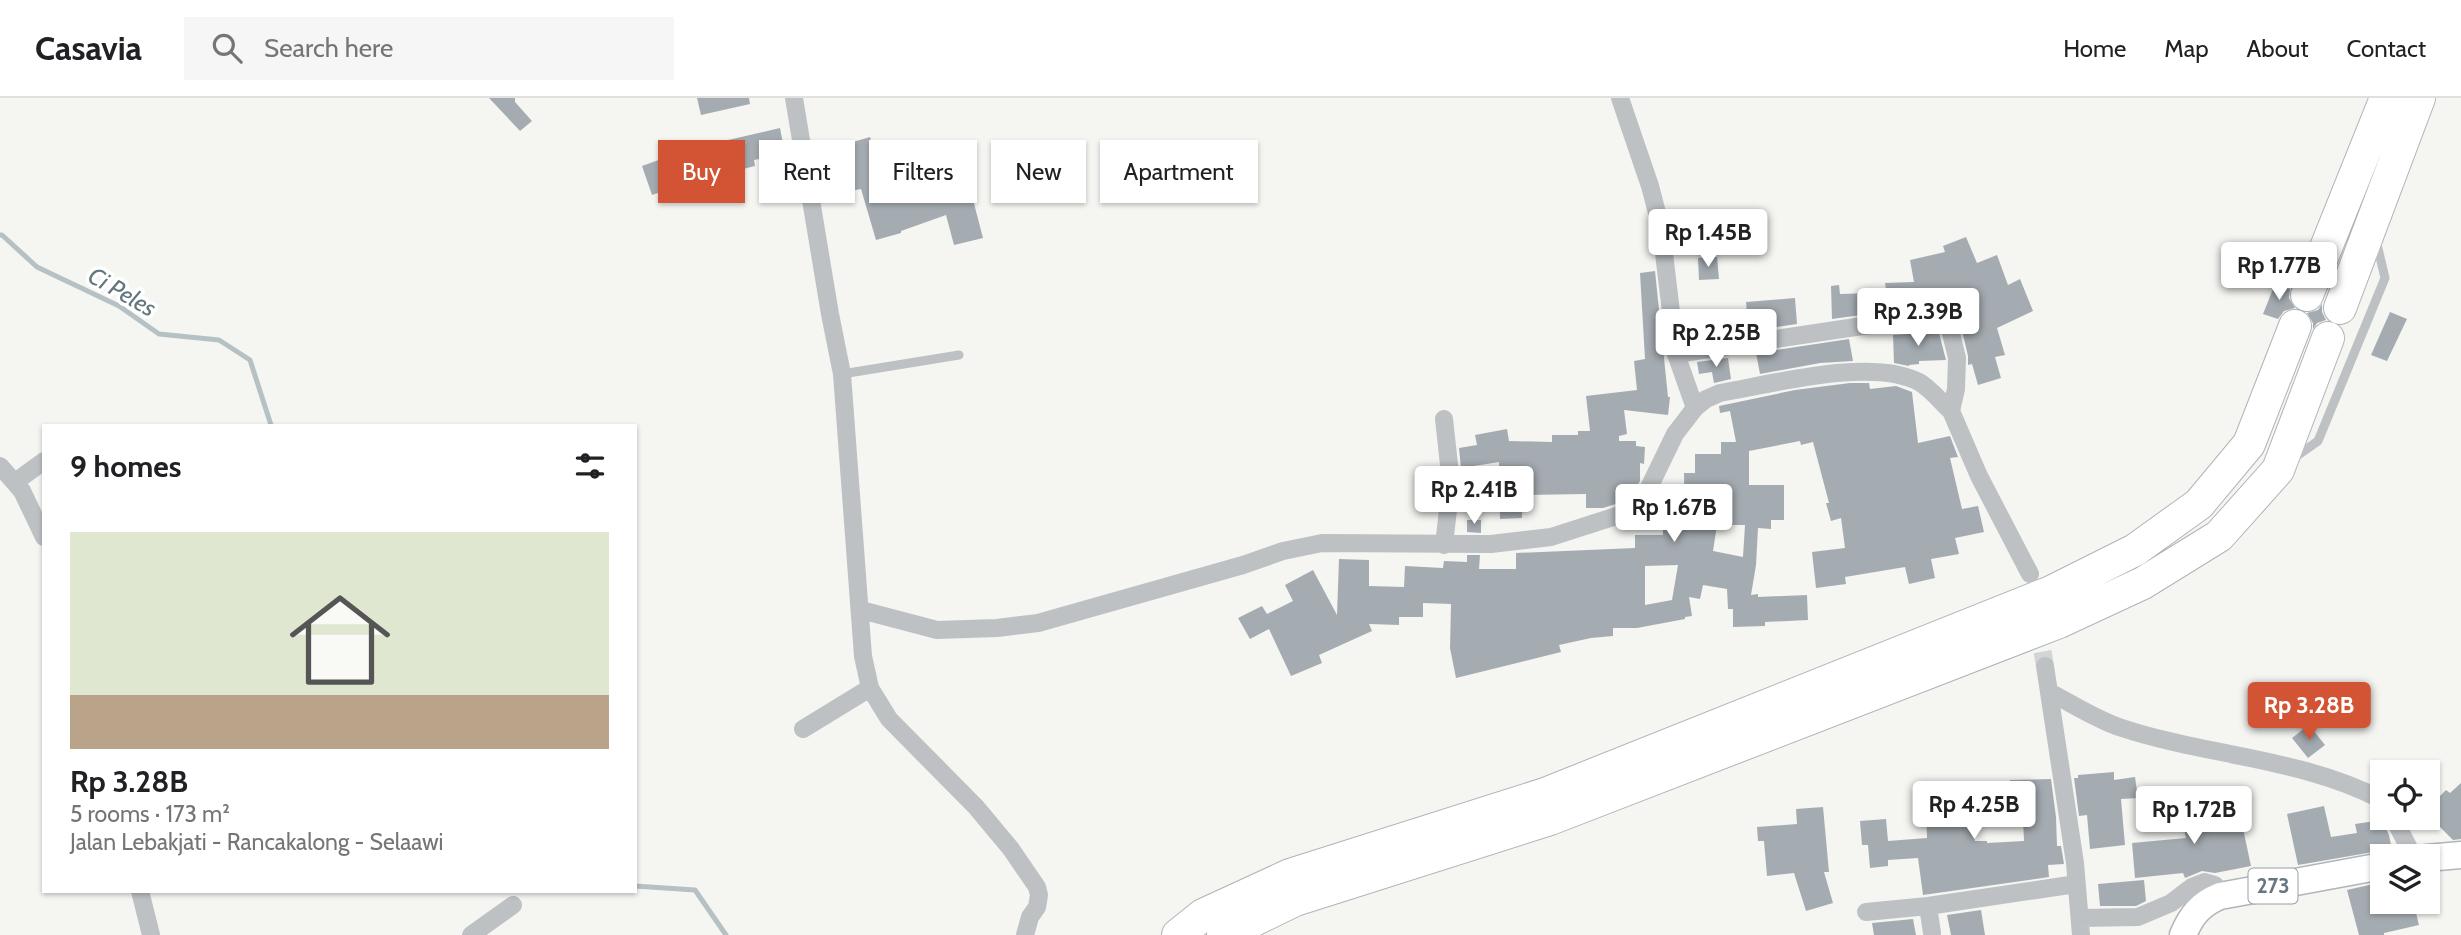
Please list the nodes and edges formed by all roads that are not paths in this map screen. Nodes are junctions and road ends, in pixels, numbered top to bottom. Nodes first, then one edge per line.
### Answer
1 (794, 98) edge
2 (1620, 98) edge
3 (2386, 98) edge
4 (2419, 98) edge
5 (2372, 225) junction
6 (2307, 295) dead end
7 (2340, 308) dead end
8 (2295, 326) dead end
9 (2328, 338) dead end
10 (1676, 354) junction
11 (959, 355) dead end
12 (842, 374) junction
13 (1695, 408) junction
14 (1951, 411) junction
15 (1444, 419) dead end
16 (42, 462) edge
17 (0, 466) edge
18 (2278, 470) junction
19 (15, 482) junction
20 (39, 511) edge
21 (1444, 545) junction
22 (2030, 574) dead end
23 (861, 610) junction
24 (2045, 666) tunnel mouth
25 (870, 688) junction
26 (2049, 692) junction
27 (803, 729) dead end
28 (2370, 794) edge
29 (2461, 855) edge
30 (2440, 857) edge
31 (2370, 868) edge
32 (2076, 884) junction
33 (140, 893) edge
34 (2220, 896) junction
35 (513, 905) dead end
36 (1928, 906) junction
37 (1866, 912) dead end
38 (2081, 927) edge
39 (1932, 933) dead end
40 (151, 935) edge
41 (471, 935) edge
42 (1025, 935) edge
43 (1178, 935) edge
44 (1223, 935) edge
45 (2183, 935) edge

1 - 12 street
2 - 10 street
3 - 6 highway
4 - 5 highway
5 - 7 highway
5 - 18 lane
8 - 43 highway
9 - 18 highway
10 - 13 street
10 - 14 street
11 - 12 lane
12 - 23 street
13 - 14 street
13 - 21 street
14 - 22 street
15 - 21 street
16 - 19 street
17 - 19 street
18 - 44 highway
19 - 20 street
21 - 23 street
23 - 25 street
24 - 26 street
25 - 27 street
25 - 42 street
26 - 28 street
26 - 32 street
29 - 30 main road
31 - 34 main road, 273
32 - 36 street
32 - 38 street
33 - 40 street
34 - 38 street
34 - 45 main road, 273
35 - 41 street
36 - 37 street
36 - 39 street

